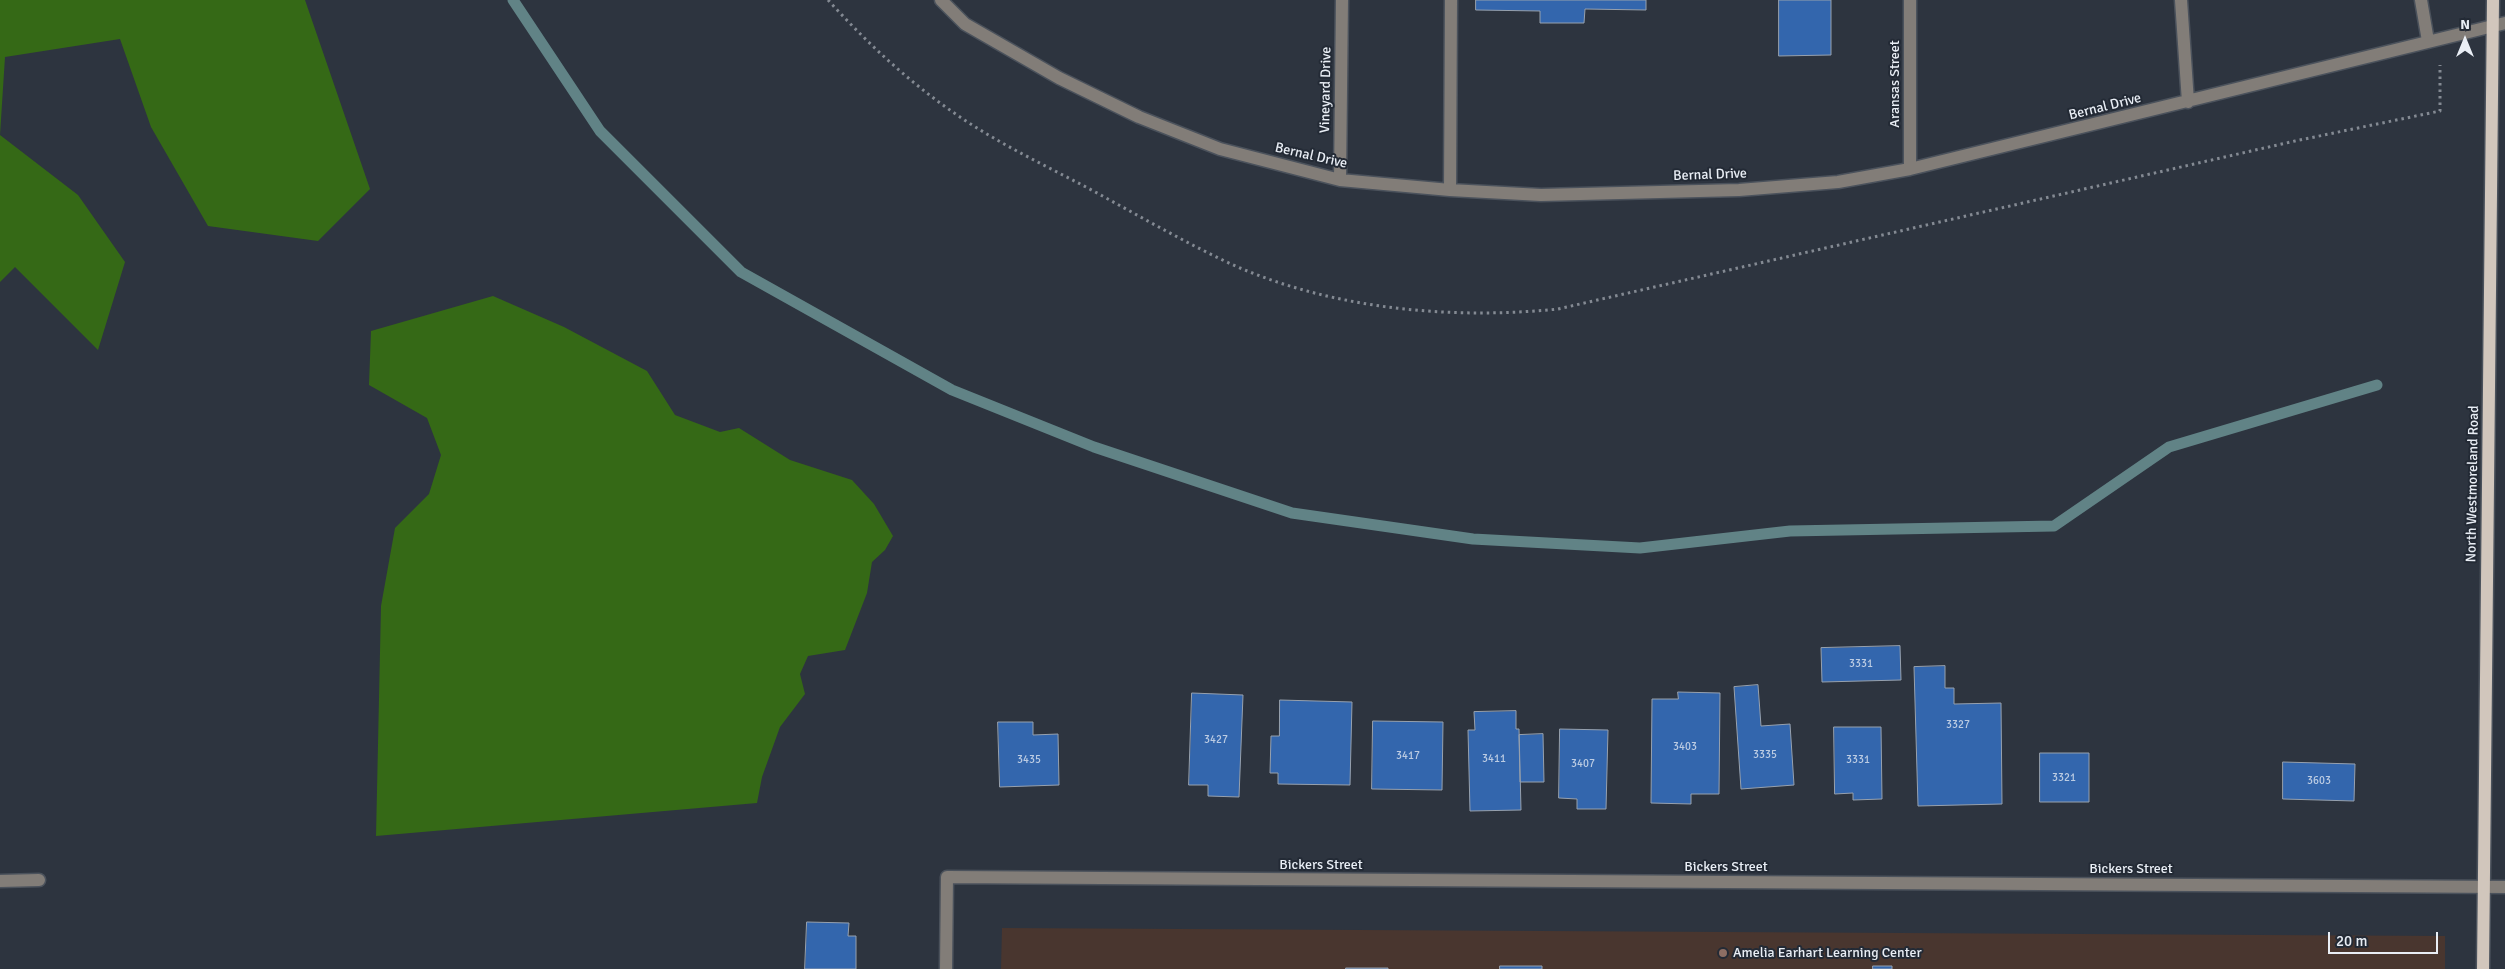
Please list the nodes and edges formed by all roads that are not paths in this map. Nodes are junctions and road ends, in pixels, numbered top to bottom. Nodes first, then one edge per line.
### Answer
1 (941, 0) edge
2 (1342, 0) edge
3 (1451, 0) edge
4 (1910, 0) edge
5 (2181, 0) edge
6 (2421, 0) edge
7 (2493, 0) edge
8 (2499, 24) edge
9 (2428, 41) junction
10 (2188, 102) junction
11 (1910, 169) junction
12 (1340, 180) junction
13 (1450, 190) junction
14 (39, 880) dead end
15 (0, 881) edge
16 (2483, 888) junction
17 (2505, 888) edge
18 (946, 969) edge
19 (2483, 969) edge

1 - 12 street, Bernal Drive
2 - 12 street, Vineyard Drive
3 - 13 street
4 - 11 street, Aransas Street
5 - 10 street
6 - 9 street
7 - 8 main road, North Westmoreland Road
8 - 9 street, Bernal Drive
8 - 16 main road, North Westmoreland Road
9 - 10 street, Bernal Drive
10 - 11 street, Bernal Drive
11 - 13 street, Bernal Drive
12 - 13 street, Bernal Drive
14 - 15 street
16 - 17 street, Bickers Street
16 - 18 street, Bickers Street
16 - 19 main road, North Westmoreland Road

